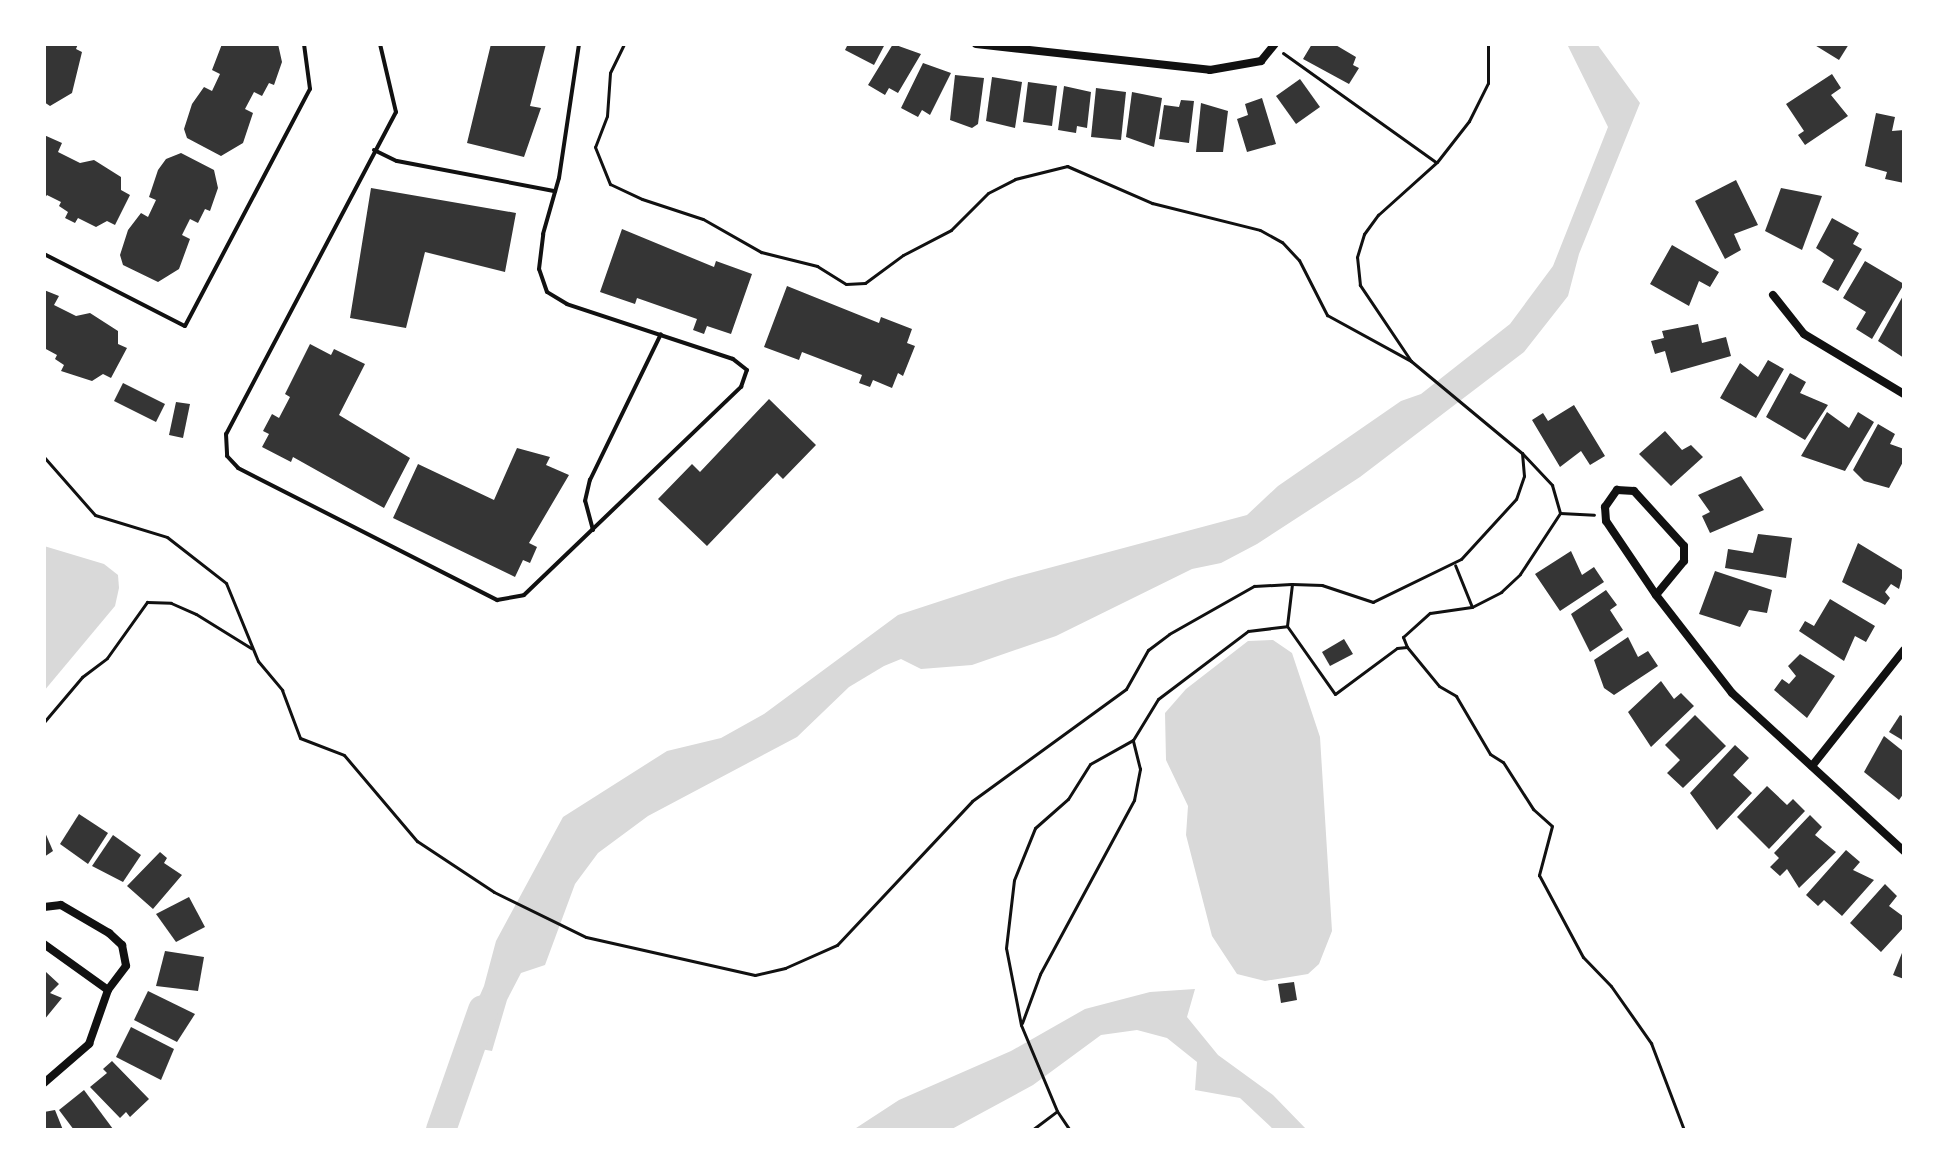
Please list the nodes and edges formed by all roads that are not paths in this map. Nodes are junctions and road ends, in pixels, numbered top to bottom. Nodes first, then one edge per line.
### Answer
1 (304, 44) edge
2 (380, 44) edge
3 (579, 44) edge
4 (976, 44) edge
5 (1274, 45) edge
6 (1082, 49) edge
7 (374, 150) junction
8 (556, 191) junction
9 (44, 254) edge
10 (1773, 295) dead end
11 (661, 334) junction
12 (1904, 394) edge
13 (593, 530) junction
14 (1656, 595) junction
15 (1904, 650) edge
16 (1812, 766) junction
17 (1904, 851) edge
18 (44, 907) edge
19 (44, 944) edge
20 (108, 990) junction
21 (44, 1083) edge

1 - 9 lane
2 - 7 lane
3 - 8 lane
4 - 6 street
5 - 6 street
7 - 8 lane
7 - 13 lane
8 - 11 lane
10 - 12 street
11 - 13 lane
11 - 13 lane
14 - 14 street
14 - 16 street
15 - 16 street
16 - 17 street
18 - 20 street
19 - 20 street
20 - 21 street

